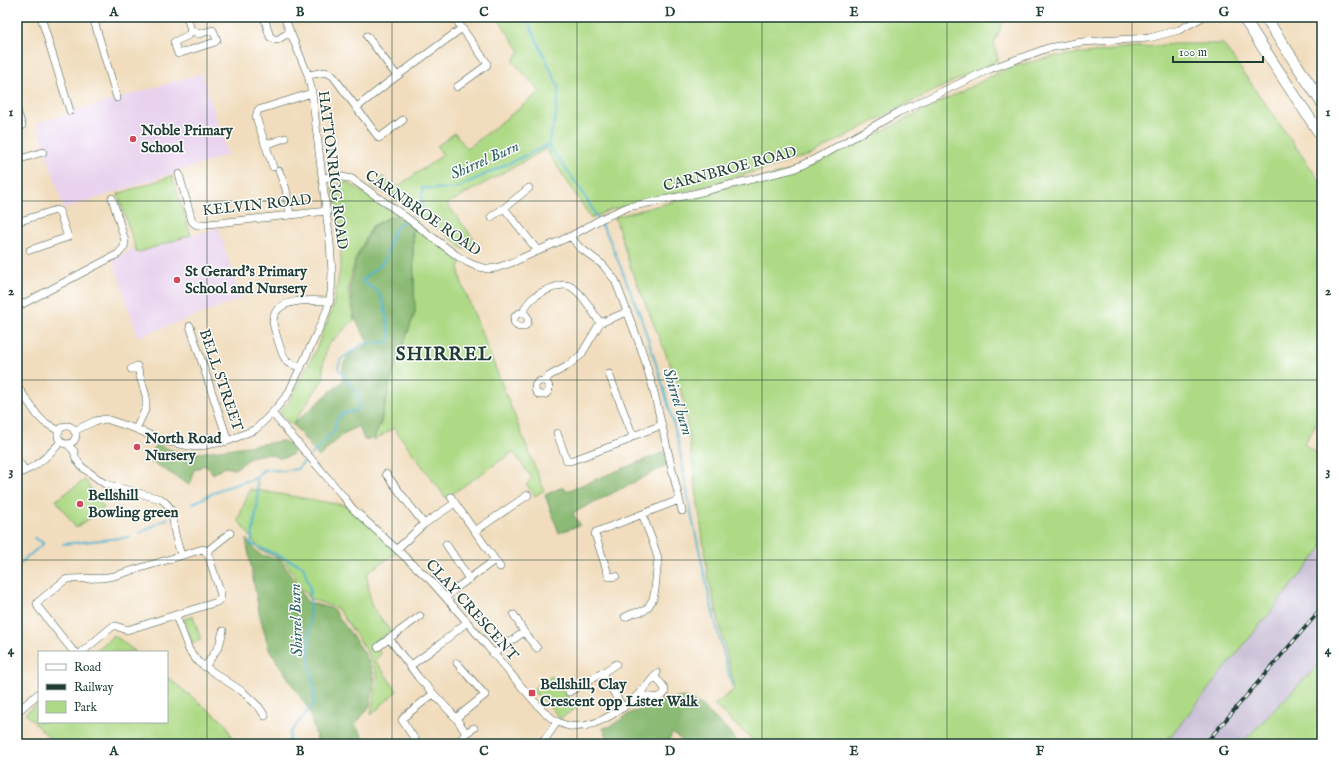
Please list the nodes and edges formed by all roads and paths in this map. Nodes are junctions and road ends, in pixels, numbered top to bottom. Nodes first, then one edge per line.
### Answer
1 (21, 17) edge
2 (41, 17) edge
3 (93, 17) edge
4 (187, 17) edge
5 (264, 17) edge
6 (284, 17) edge
7 (454, 17) edge
8 (1203, 17) edge
9 (1243, 17) edge
10 (1265, 17) edge
11 (17, 18) edge
12 (462, 28) junction
13 (191, 30) junction
14 (290, 32) junction
15 (367, 36) dead end
16 (308, 75) junction
17 (397, 76) junction
18 (457, 87) dead end
19 (312, 93) junction
20 (117, 98) dead end
21 (1322, 103) edge
22 (356, 108) junction
23 (17, 110) edge
24 (70, 111) dead end
25 (403, 120) dead end
26 (22, 126) dead end
27 (1322, 137) edge
28 (285, 138) dead end
29 (265, 145) junction
30 (43, 152) dead end
31 (17, 160) edge
32 (178, 174) dead end
33 (323, 178) junction
34 (529, 188) dead end
35 (112, 198) dead end
36 (504, 208) junction
37 (327, 212) junction
38 (290, 215) junction
39 (491, 217) dead end
40 (17, 222) edge
41 (571, 236) junction
42 (30, 250) dead end
43 (538, 251) junction
44 (330, 301) junction
45 (17, 307) edge
46 (627, 312) junction
47 (523, 313) dead end
48 (600, 323) junction
49 (190, 326) dead end
50 (301, 368) junction
51 (131, 369) dead end
52 (609, 374) dead end
53 (545, 381) dead end
54 (17, 386) edge
55 (272, 413) junction
56 (662, 425) junction
57 (136, 429) junction
58 (74, 430) junction
59 (59, 431) junction
60 (557, 433) dead end
61 (633, 436) junction
62 (228, 441) junction
63 (64, 443) junction
64 (17, 460) edge
65 (25, 470) junction
66 (386, 474) dead end
67 (17, 475) edge
68 (528, 495) dead end
69 (679, 500) junction
70 (682, 511) dead end
71 (642, 514) junction
72 (424, 524) junction
73 (475, 531) junction
74 (230, 533) dead end
75 (446, 544) dead end
76 (397, 549) junction
77 (206, 552) junction
78 (181, 555) junction
79 (495, 560) junction
80 (500, 566) dead end
81 (616, 576) dead end
82 (470, 579) junction
83 (446, 598) junction
84 (514, 615) dead end
85 (176, 616) junction
86 (420, 616) dead end
87 (625, 617) dead end
88 (467, 622) junction
89 (223, 631) dead end
90 (524, 632) junction
91 (389, 638) junction
92 (378, 648) dead end
93 (537, 648) dead end
94 (73, 651) edge
95 (83, 651) edge
96 (493, 654) junction
97 (457, 663) dead end
98 (616, 664) dead end
99 (205, 666) junction
100 (410, 666) junction
101 (602, 673) junction
102 (569, 692) dead end
103 (38, 694) edge
104 (433, 694) junction
105 (639, 694) junction
106 (623, 708) junction
107 (17, 712) edge
108 (265, 716) dead end
109 (456, 718) junction
110 (557, 722) junction
111 (474, 728) dead end
112 (418, 744) edge
113 (538, 744) edge

1 - 11 street
2 - 24 street
3 - 20 street
4 - 13 street
5 - 14 street
6 - 14 street, HATTONRIGG ROAD
7 - 12 street
8 - 41 street, CARNBROE ROAD
9 - 27 highway
10 - 21 highway
12 - 17 street
12 - 18 street
13 - 13 street
14 - 16 street, HATTONRIGG ROAD
15 - 17 street
16 - 19 street, HATTONRIGG ROAD
16 - 22 street
17 - 22 street
19 - 29 street
19 - 33 street, HATTONRIGG ROAD
22 - 25 street
23 - 26 street
28 - 29 street
29 - 38 street
30 - 31 street
32 - 38 street, KELVIN ROAD
33 - 37 street, HATTONRIGG ROAD
33 - 43 street, CARNBROE ROAD
34 - 36 street
35 - 45 street
36 - 39 street
36 - 43 street
37 - 38 street, KELVIN ROAD
37 - 44 street, HATTONRIGG ROAD
40 - 42 street
41 - 43 street, CARNBROE ROAD
41 - 46 street
44 - 50 street, HATTONRIGG ROAD
44 - 50 street
46 - 48 street
46 - 56 street
47 - 48 street
48 - 53 street
49 - 62 street, BELL STREET
50 - 55 street, HATTONRIGG ROAD
51 - 57 street
52 - 61 street
54 - 59 street
55 - 62 street, HATTONRIGG ROAD
55 - 76 street, CLAY CRESCENT
56 - 61 street
56 - 69 street
57 - 58 street, HATTONRIGG ROAD
57 - 62 street, HATTONRIGG ROAD
58 - 59 street
58 - 63 street
59 - 63 street
60 - 61 street
63 - 65 street
63 - 78 street
64 - 65 street
65 - 67 street
66 - 72 street
68 - 73 street
69 - 70 street
69 - 71 street
71 - 81 street
71 - 87 street
72 - 73 street
72 - 76 street
73 - 79 street
74 - 77 street
75 - 82 street
76 - 83 street, CLAY CRESCENT
77 - 78 street
77 - 85 street
78 - 94 street
79 - 80 street
79 - 82 street
82 - 83 street
83 - 88 street, CLAY CRESCENT
84 - 90 street
85 - 95 street
85 - 99 street
86 - 91 street
88 - 96 street, CLAY CRESCENT
88 - 100 street
89 - 99 street
90 - 93 street
90 - 96 street
91 - 92 street
91 - 100 street
96 - 110 street, CLAY CRESCENT
97 - 109 street
98 - 101 street
99 - 108 street
100 - 104 street
101 - 102 street
101 - 106 street
103 - 107 street
104 - 109 street
104 - 112 street
105 - 105 street, CLAY CRESCENT
105 - 106 street, CLAY CRESCENT
106 - 110 street, CLAY CRESCENT
109 - 111 street
110 - 113 street

